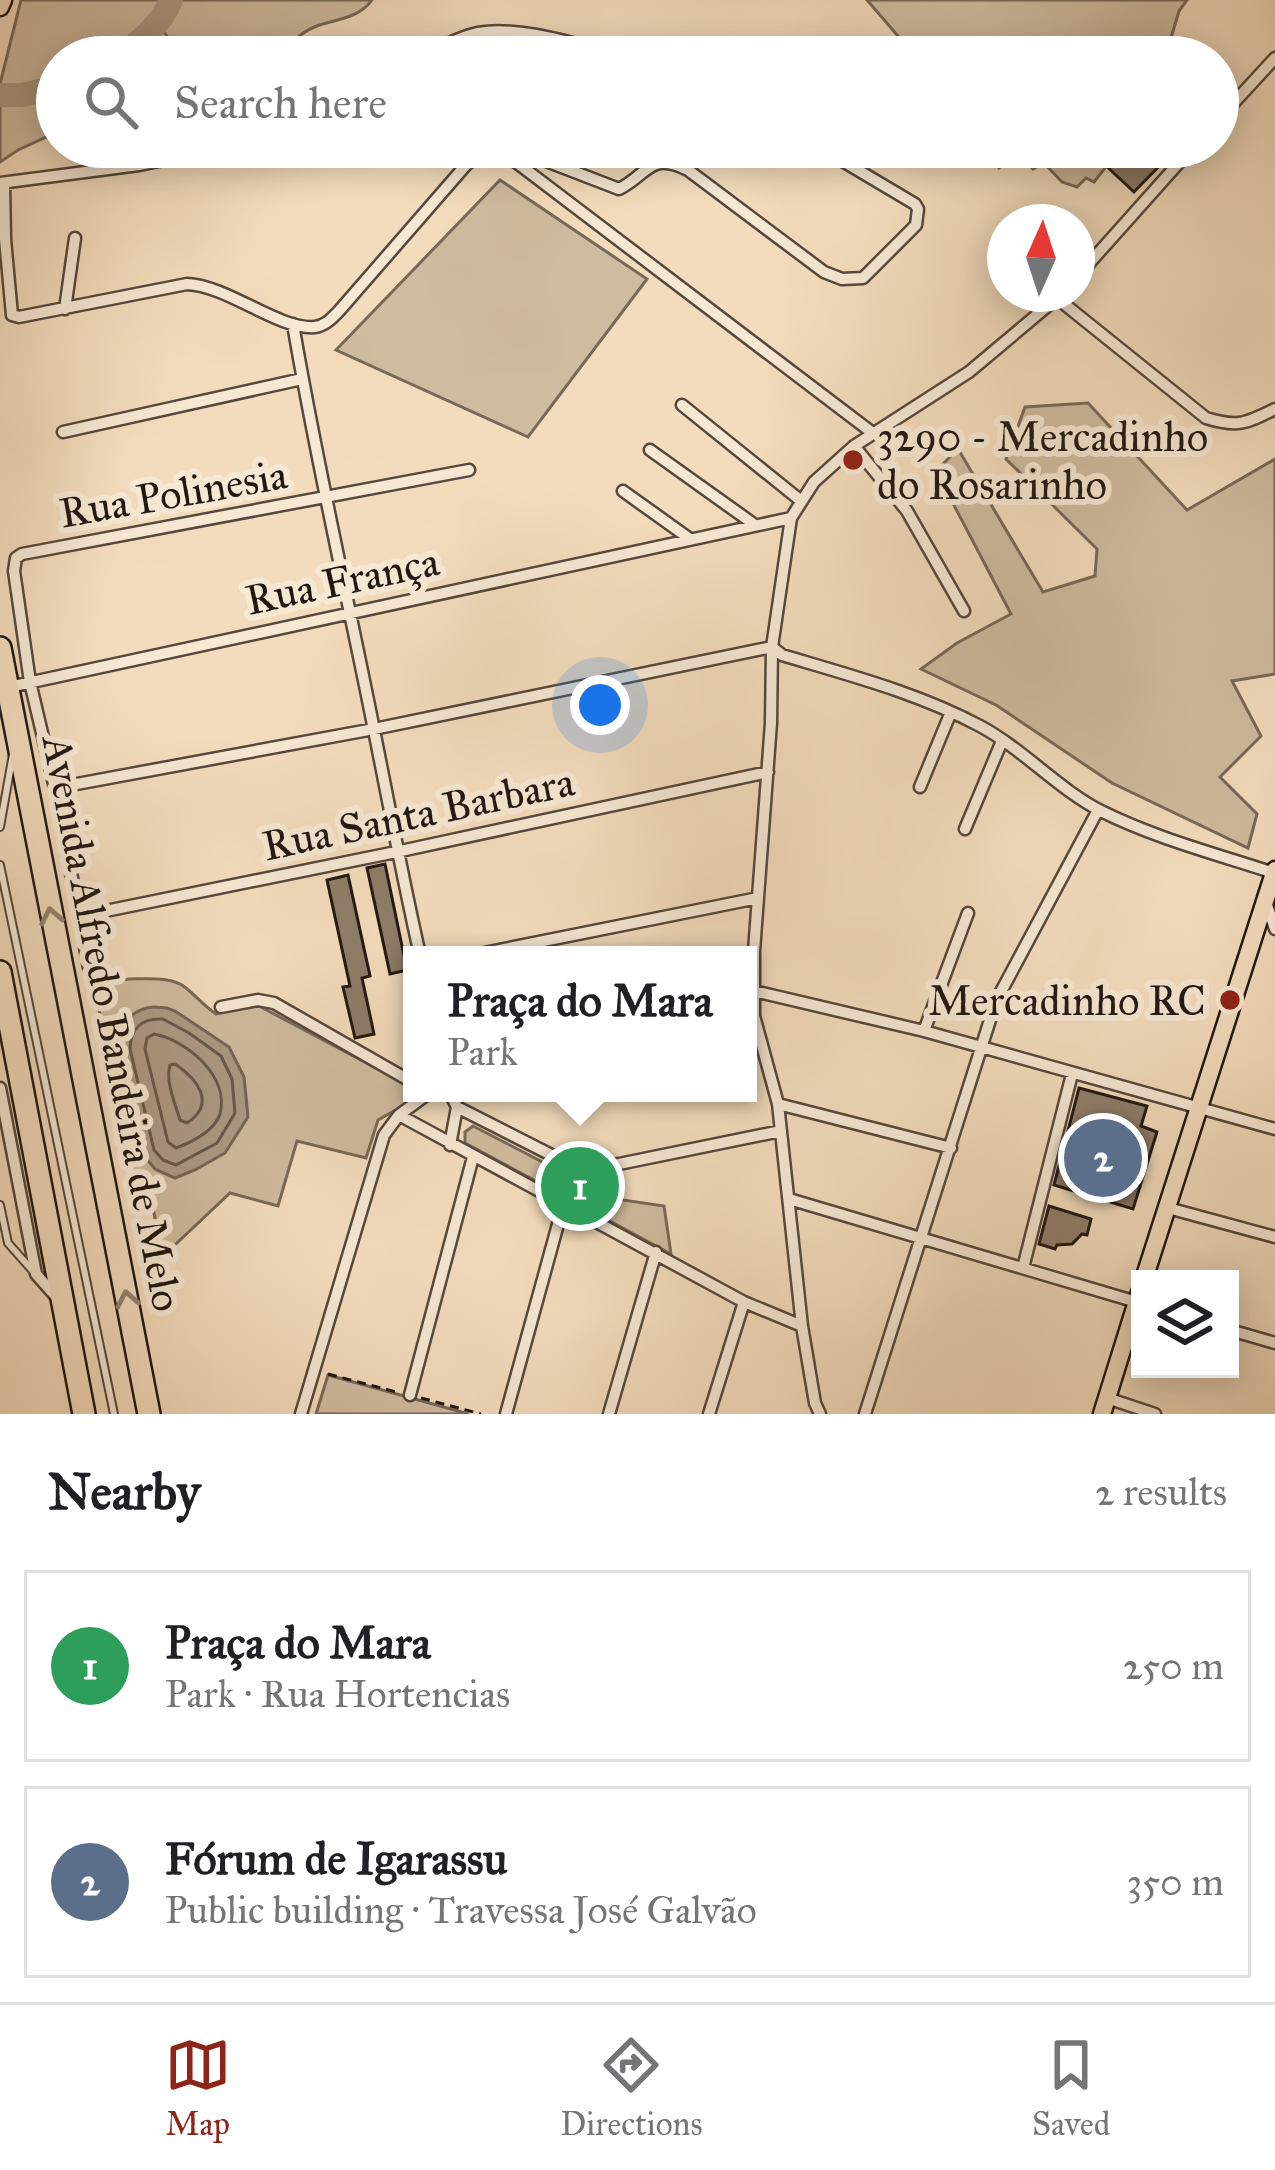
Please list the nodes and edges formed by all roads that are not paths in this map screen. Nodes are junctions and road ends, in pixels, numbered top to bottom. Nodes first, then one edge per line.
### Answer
1 (466, 36) edge
2 (539, 36) edge
3 (1275, 58) edge
4 (1239, 97) edge
5 (116, 168) edge
6 (463, 168) edge
7 (523, 168) edge
8 (564, 168) edge
9 (646, 168) edge
10 (684, 168) edge
11 (854, 168) edge
12 (1174, 168) edge
13 (2, 183) edge
14 (75, 238) dead end
15 (1095, 257) edge
16 (64, 309) junction
17 (1041, 312) edge
18 (1079, 312) edge
19 (293, 324) junction
20 (302, 379) junction
21 (682, 405) dead end
22 (1275, 409) edge
23 (63, 432) dead end
24 (874, 434) junction
25 (854, 446) junction
26 (650, 450) dead end
27 (470, 470) dead end
28 (623, 491) dead end
29 (325, 498) junction
30 (800, 500) junction
31 (791, 518) junction
32 (755, 525) junction
33 (690, 538) junction
34 (964, 610) dead end
35 (349, 612) junction
36 (772, 647) junction
37 (0, 648) edge
38 (19, 684) junction
39 (951, 712) junction
40 (374, 729) junction
41 (17, 731) junction
42 (1002, 741) junction
43 (768, 772) junction
44 (55, 788) junction
45 (920, 788) dead end
46 (1098, 809) junction
47 (0, 827) edge
48 (964, 829) dead end
49 (396, 852) junction
50 (0, 865) edge
51 (1274, 872) edge
52 (758, 898) junction
53 (1266, 902) junction
54 (968, 913) dead end
55 (81, 916) junction
56 (1275, 929) edge
57 (418, 946) edge
58 (519, 946) edge
59 (756, 946) edge
60 (89, 968) dead end
61 (0, 972) edge
62 (757, 992) edge
63 (221, 1007) dead end
64 (924, 1031) junction
65 (757, 1036) edge
66 (979, 1048) junction
67 (1072, 1074) junction
68 (403, 1077) edge
69 (0, 1088) edge
70 (417, 1102) edge
71 (454, 1102) edge
72 (778, 1104) junction
73 (457, 1107) junction
74 (1199, 1109) junction
75 (2, 1112) edge
76 (400, 1115) junction
77 (1275, 1129) edge
78 (781, 1131) junction
79 (450, 1144) junction
80 (951, 1148) junction
81 (473, 1157) junction
82 (789, 1199) junction
83 (0, 1205) edge
84 (563, 1206) junction
85 (1168, 1208) junction
86 (1275, 1237) edge
87 (919, 1239) junction
88 (656, 1252) junction
89 (1023, 1268) junction
90 (1147, 1270) edge
91 (36, 1274) junction
92 (1131, 1297) edge
93 (743, 1301) junction
94 (64, 1305) junction
95 (1131, 1324) edge
96 (802, 1326) junction
97 (1239, 1333) edge
98 (1275, 1343) edge
99 (410, 1395) dead end
100 (1105, 1406) edge
101 (816, 1410) edge
102 (84, 1414) edge
103 (114, 1414) edge
104 (149, 1414) edge
105 (302, 1414) edge
106 (506, 1414) edge
107 (609, 1414) edge
108 (709, 1414) edge
109 (865, 1414) edge
110 (1155, 1414) edge

1 - 2 street
3 - 4 street
5 - 13 street
6 - 19 street
7 - 24 street
8 - 9 street
10 - 11 street
12 - 15 street
13 - 16 street
14 - 16 street
16 - 19 street
17 - 24 street
18 - 22 street
19 - 20 street
20 - 23 street
20 - 29 street
21 - 30 street
24 - 25 street
25 - 30 street
25 - 34 street
26 - 32 street
27 - 29 street, Rua Polinesia
28 - 33 street
29 - 35 street
29 - 38 street, Rua Polinesia
30 - 31 street
31 - 32 street, Rua França
31 - 36 street
32 - 33 street, Rua França
33 - 35 street, Rua França
35 - 38 street, Rua França
35 - 40 street
36 - 39 street
36 - 40 street
36 - 43 street
37 - 38 highway, Avenida Alfredo Bandeira de Melo
38 - 41 highway, Avenida Alfredo Bandeira de Melo
38 - 44 street, Rua Polinesia
39 - 42 street
39 - 45 street
40 - 44 street
40 - 49 street
41 - 47 lane
104 -> 41 highway, Avenida Alfredo Bandeira de Melo
42 - 46 street
42 - 48 street
43 - 49 street, Rua Santa Barbara
43 - 52 street
44 - 55 street, Rua Polinesia
46 - 51 street
46 - 66 street
49 - 55 street, Rua Santa Barbara
49 - 57 street
50 - 103 lane
51 - 53 main road
52 - 58 street
52 - 59 street
53 - 56 street
53 - 74 main road
54 - 64 street
55 - 60 street, Rua Polinesia
61 - 94 highway
62 - 64 street
63 - 68 street
64 - 66 street
65 - 72 street
66 - 67 street
66 - 80 street
67 - 74 street
67 - 89 street
69 - 75 street
70 - 76 street
71 - 73 street
72 - 78 street
72 - 80 street
73 - 78 street
73 - 79 street
74 - 77 street
74 - 85 main road
75 - 91 street
76 - 79 street
76 - 105 street
78 - 82 street
79 - 81 street
80 - 87 street
81 - 84 street
81 - 99 street
82 - 87 street
82 - 96 street
83 - 91 lane
84 - 88 street
84 - 106 street
85 - 86 street
85 - 90 main road
87 - 89 street
87 - 109 street
88 - 93 street
88 - 107 street
89 - 92 street
91 - 94 street
93 - 96 street
93 - 108 street
94 - 102 highway
95 - 100 main road
96 - 101 street
97 - 98 street
100 - 110 street

